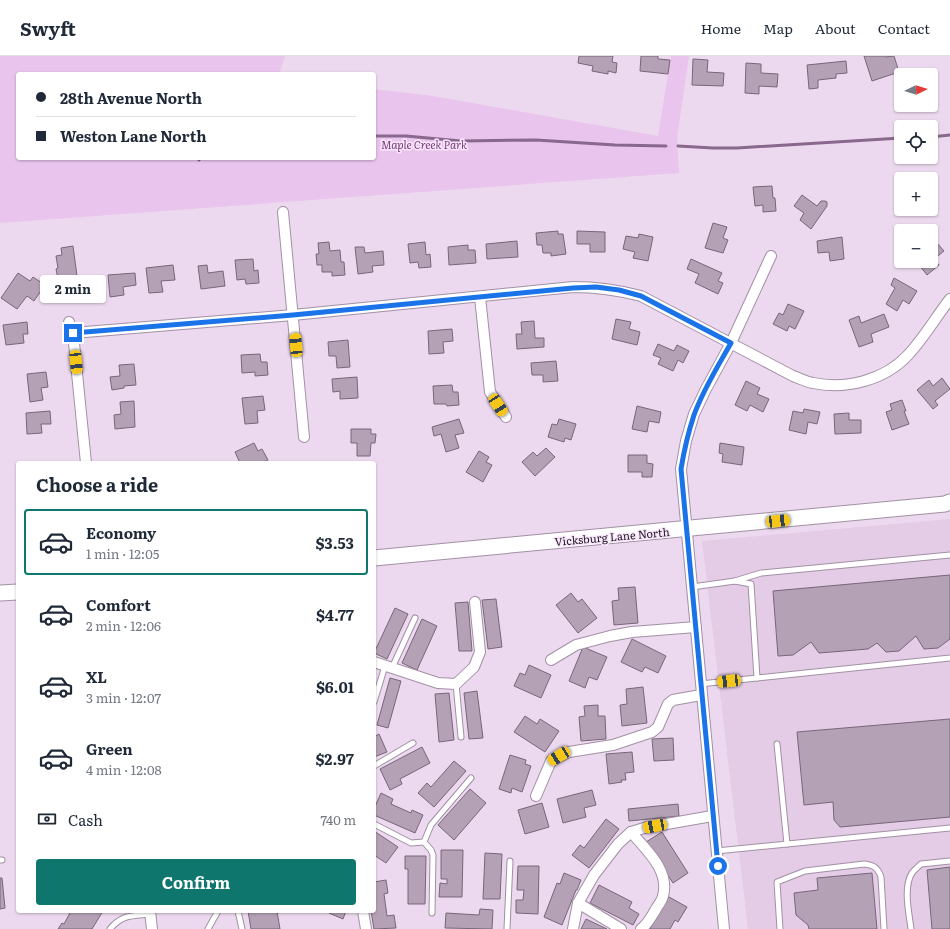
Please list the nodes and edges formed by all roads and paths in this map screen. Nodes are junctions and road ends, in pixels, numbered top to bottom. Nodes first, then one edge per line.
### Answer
1 (283, 212) dead end
2 (771, 256) dead end
3 (480, 297) junction
4 (950, 299) edge
5 (293, 315) junction
6 (69, 322) dead end
7 (73, 333) junction
8 (731, 343) junction
9 (506, 417) dead end
10 (304, 437) dead end
11 (86, 461) edge
12 (948, 504) edge
13 (687, 530) junction
14 (950, 555) edge
15 (376, 558) edge
16 (735, 581) junction
17 (692, 587) junction
18 (16, 592) edge
19 (0, 593) edge
20 (475, 602) dead end
21 (415, 618) dead end
22 (696, 627) junction
23 (950, 658) edge
24 (551, 660) dead end
25 (376, 663) edge
26 (388, 667) junction
27 (757, 678) junction
28 (456, 684) junction
29 (700, 684) junction
30 (701, 695) junction
31 (376, 697) edge
32 (461, 737) dead end
33 (413, 743) dead end
34 (777, 744) dead end
35 (376, 765) edge
36 (471, 778) dead end
37 (536, 796) dead end
38 (712, 816) junction
39 (376, 825) edge
40 (950, 828) edge
41 (631, 832) junction
42 (424, 842) junction
43 (787, 844) junction
44 (716, 851) junction
45 (510, 861) dead end
46 (950, 861) edge
47 (578, 903) junction
48 (146, 913) edge
49 (151, 913) edge
50 (217, 913) edge
51 (238, 913) edge
52 (362, 913) edge
53 (432, 913) dead end
54 (110, 929) edge
55 (152, 929) edge
56 (208, 929) edge
57 (242, 929) edge
58 (366, 929) edge
59 (507, 929) edge
60 (573, 929) edge
61 (621, 929) edge
62 (641, 929) edge
63 (724, 929) edge
64 (780, 929) edge
65 (884, 929) edge
66 (911, 929) edge

1 - 5 street
2 - 8 street
3 - 5 street
3 - 8 street
3 - 9 street
4 - 8 street
5 - 7 street
5 - 10 street
6 - 7 street
7 - 11 street
8 - 13 street
12 - 13 main road, Vicksburg Lane North
13 - 15 main road, Vicksburg Lane North
13 - 17 street
14 - 16 lane
16 - 17 lane
16 - 27 lane
17 - 22 street
18 - 19 main road
20 - 28 street
21 - 26 lane
22 - 24 street
22 - 29 street
23 - 27 lane
25 - 26 street
26 - 28 street
26 - 31 lane
27 - 29 lane
28 - 32 lane
29 - 30 street
30 - 37 street
30 - 38 street
33 - 35 lane
34 - 43 lane
36 - 42 lane
38 - 41 street
38 - 44 street
39 - 42 lane
40 - 43 lane
41 - 47 street
41 - 62 street
42 - 53 lane
43 - 44 lane
44 - 63 street
45 - 59 lane
46 - 66 lane
47 - 60 street
47 - 61 street
48 - 54 lane
49 - 55 street
50 - 56 lane
51 - 57 lane
52 - 58 street
64 - 65 lane

